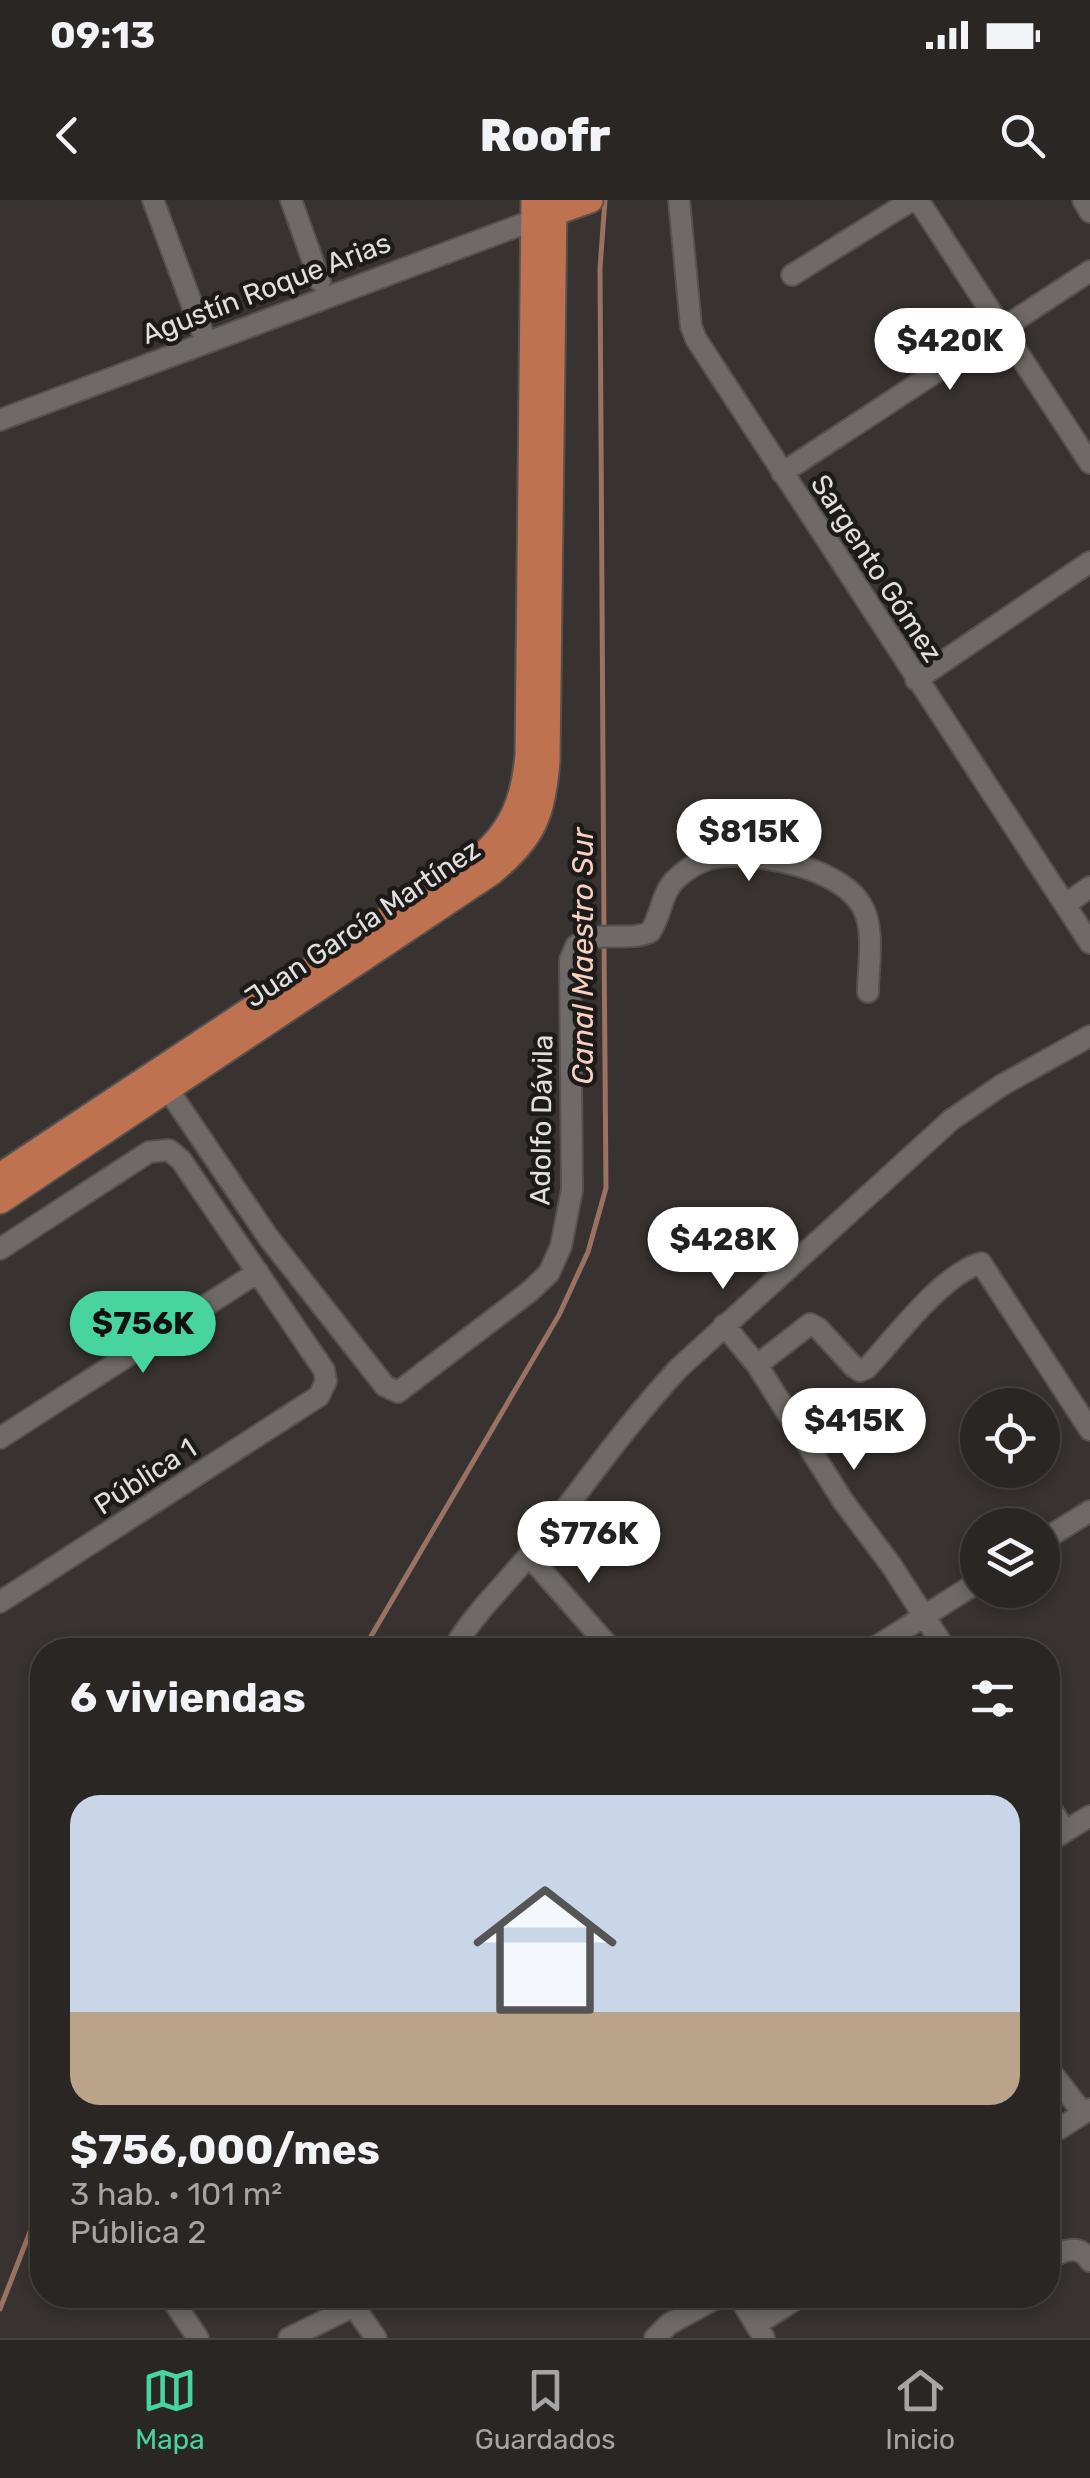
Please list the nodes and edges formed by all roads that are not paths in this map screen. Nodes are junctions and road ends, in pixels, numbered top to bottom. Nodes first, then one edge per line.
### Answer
1 (153, 200) edge
2 (291, 200) edge
3 (590, 200) edge
4 (679, 200) edge
5 (915, 200) edge
6 (1083, 200) edge
7 (544, 208) edge
8 (1090, 212) edge
9 (1090, 270) edge
10 (792, 275) dead end
11 (320, 281) dead end
12 (1003, 329) junction
13 (206, 342) junction
14 (0, 420) edge
15 (1090, 463) edge
16 (782, 473) junction
17 (1090, 562) edge
18 (916, 680) junction
19 (1090, 887) edge
20 (1066, 904) junction
21 (1090, 943) edge
22 (868, 992) dead end
23 (1090, 1036) edge
24 (168, 1091) junction
25 (0, 1176) edge
26 (0, 1201) edge
27 (0, 1249) edge
28 (258, 1272) junction
29 (724, 1325) junction
30 (757, 1365) junction
31 (1090, 1430) edge
32 (0, 1438) edge
33 (1090, 1511) edge
34 (1060, 1530) edge
35 (528, 1556) junction
36 (960, 1593) edge
37 (0, 1602) edge
38 (924, 1616) junction
39 (461, 1638) edge
40 (601, 1638) edge
41 (890, 1638) edge
42 (938, 1638) edge
43 (1090, 1816) edge
44 (1060, 1834) edge
45 (1060, 2082) edge
46 (1086, 2111) edge
47 (1060, 2128) edge
48 (1060, 2252) edge
49 (1090, 2261) edge
50 (178, 2308) edge
51 (338, 2308) edge
52 (355, 2308) edge
53 (698, 2308) edge
54 (746, 2308) edge
55 (787, 2308) edge
56 (760, 2332) edge
57 (198, 2338) edge
58 (289, 2338) edge
59 (376, 2338) edge
60 (655, 2338) edge

1 - 13 street
2 - 11 street
3 - 7 main road
4 - 16 street, Sargento Gómez
5 - 10 street
5 - 12 street
6 - 8 street
7 - 13 street, Agustín Roque Arias
7 - 24 main road, Juan García Martínez
7 - 25 main road, Juan García Martínez
9 - 12 street
12 - 15 street
12 - 16 street
13 - 14 street, Agustín Roque Arias
16 - 18 street, Sargento Gómez
17 - 18 street
18 - 20 street, Sargento Gómez
19 - 20 street
20 - 21 street, Sargento Gómez
22 - 24 street, Adolfo Dávila
23 - 29 street
24 - 26 main road, Juan García Martínez
27 - 28 street
28 - 32 street
28 - 37 street, Pública 1
29 - 30 street
29 - 35 street
30 - 31 street
30 - 38 street
33 - 34 street
35 - 39 street
35 - 40 street
36 - 38 street
38 - 41 street
38 - 42 street
43 - 44 street
45 - 46 street
46 - 47 street
48 - 49 street
50 - 57 street
51 - 58 street
52 - 59 street
53 - 60 street
54 - 56 street
55 - 56 street

